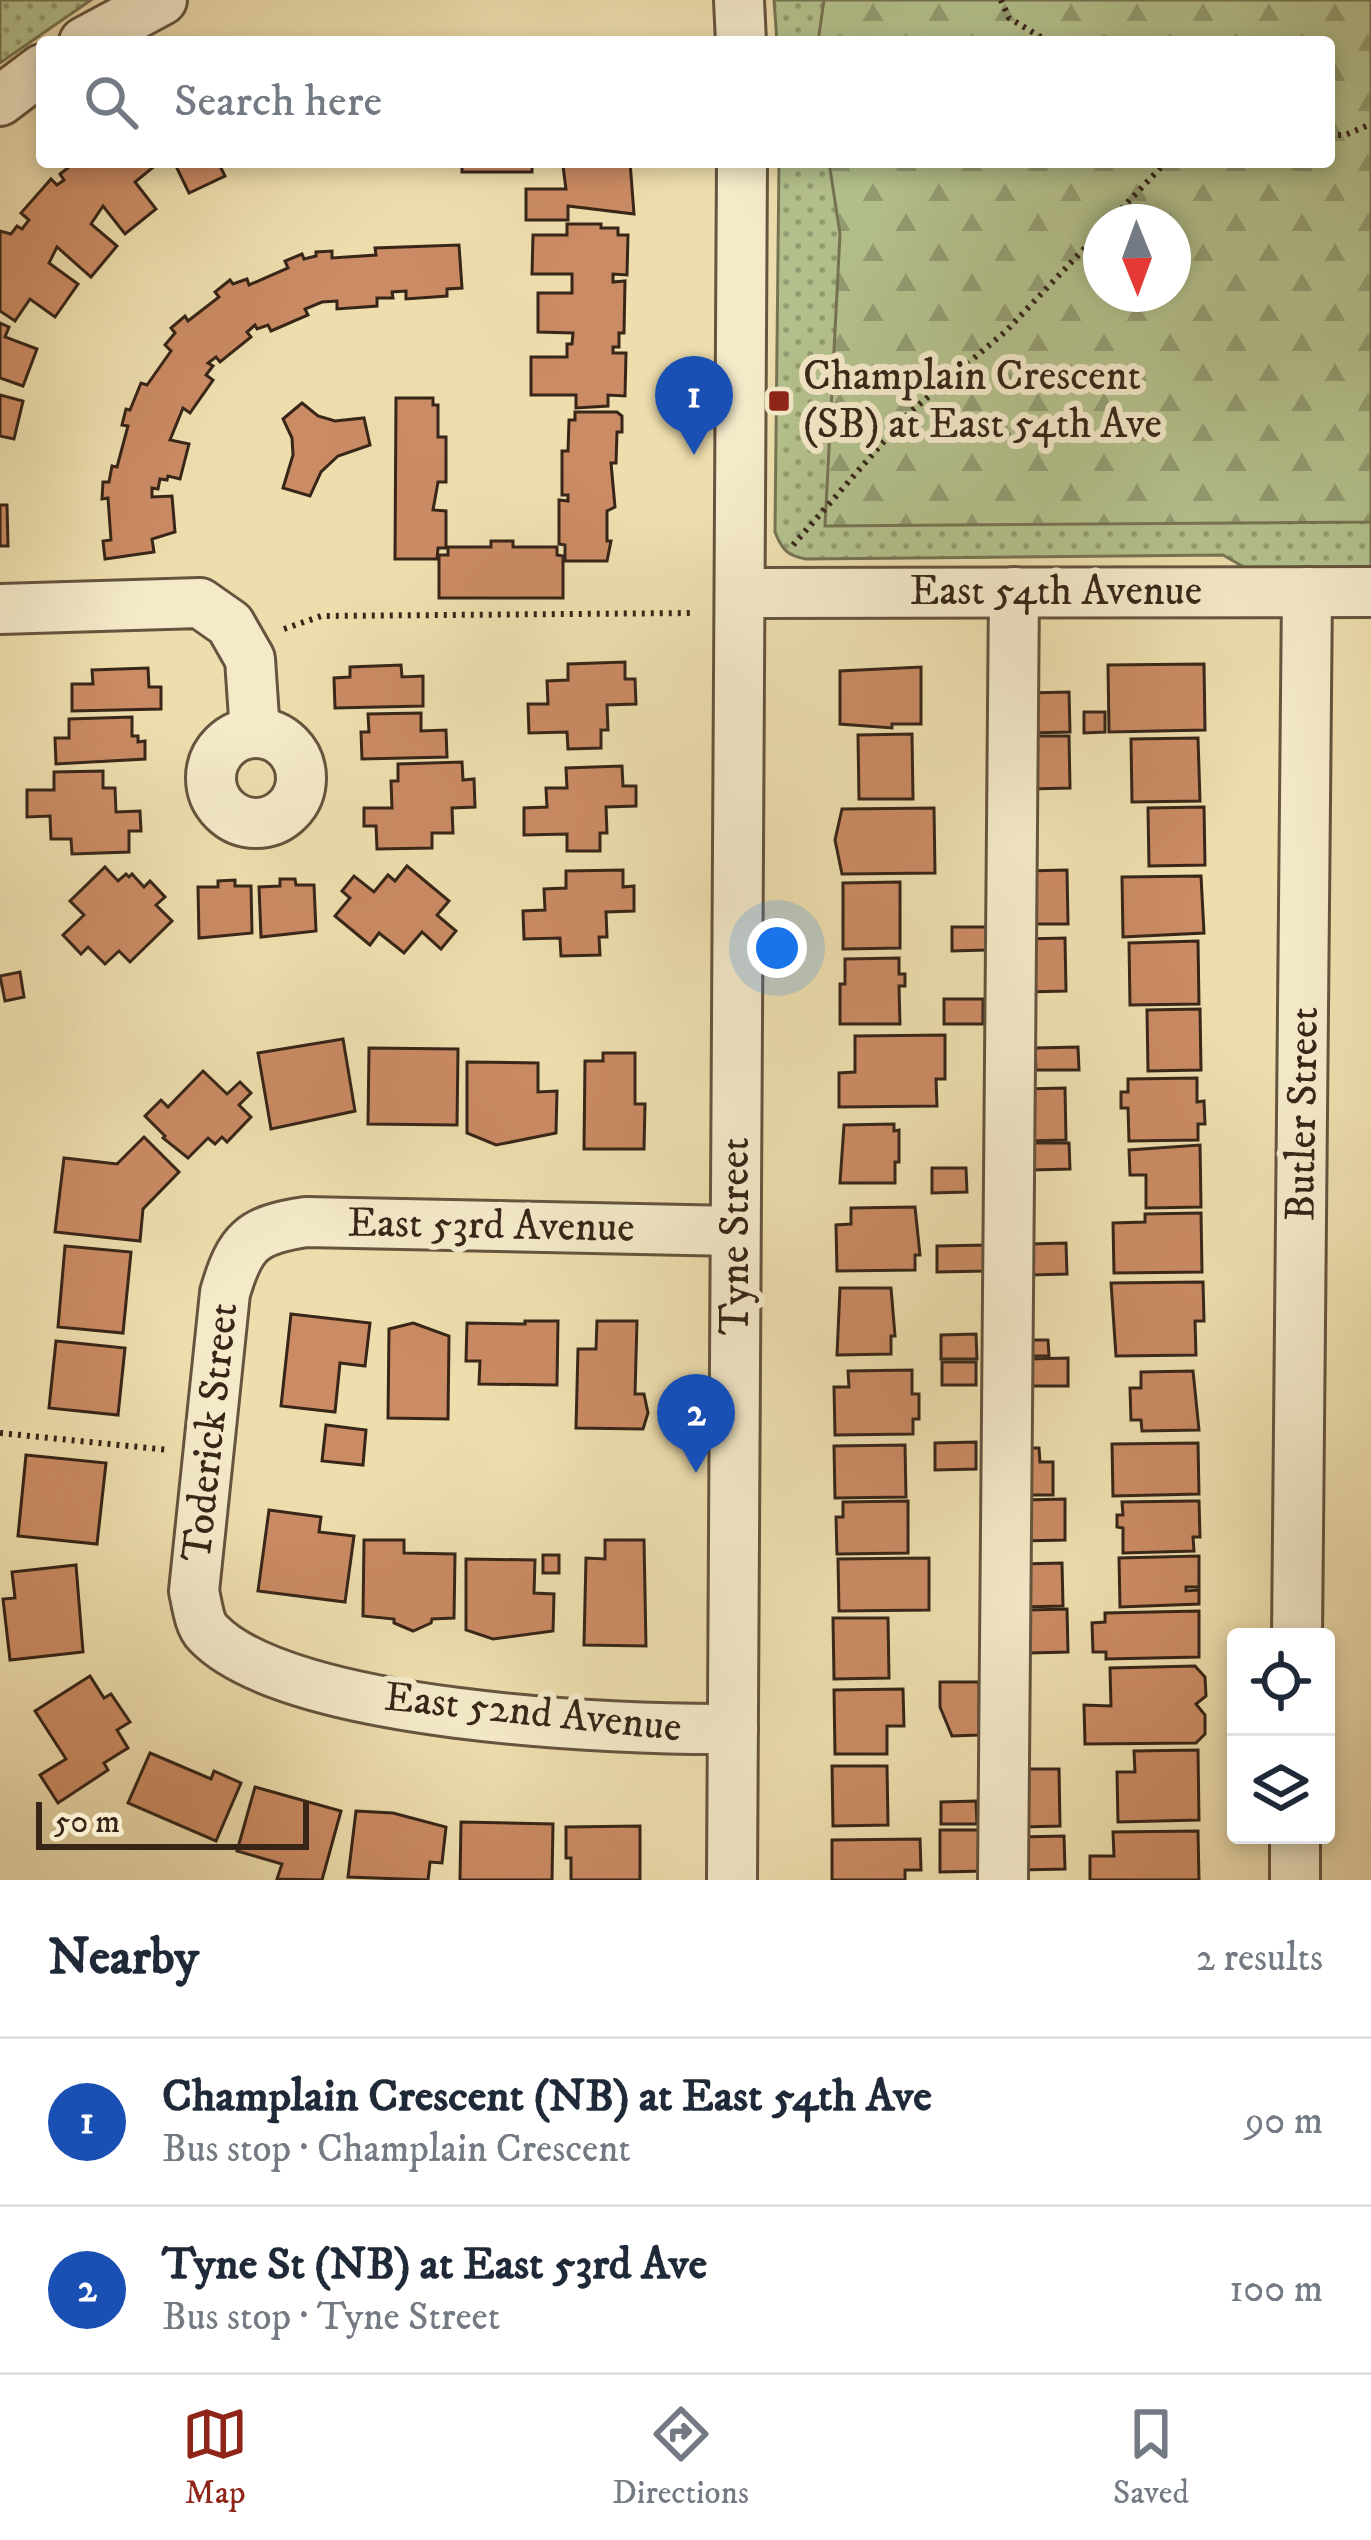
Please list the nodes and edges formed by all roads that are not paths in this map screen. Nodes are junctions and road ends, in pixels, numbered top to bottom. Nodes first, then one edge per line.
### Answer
1 (162, 0) edge
2 (739, 0) edge
3 (95, 36) edge
4 (741, 36) edge
5 (36, 74) edge
6 (0, 101) edge
7 (742, 168) edge
8 (1015, 592) junction
9 (1307, 592) junction
10 (1371, 592) edge
11 (741, 593) junction
12 (0, 609) edge
13 (255, 733) dead end
14 (735, 1231) junction
15 (250, 1238) joint
16 (1298, 1628) edge
17 (205, 1630) joint
18 (733, 1729) junction
19 (1295, 1844) edge
20 (732, 1880) edge
21 (1003, 1880) edge
22 (1295, 1880) edge

1 - 3 street
2 - 4 street
5 - 6 street
7 - 11 street, Tyne Street
8 - 9 street, East 54th Avenue
8 - 11 street, East 54th Avenue
8 - 21 street
9 - 10 street, East 54th Avenue
9 - 16 street, Butler Street
11 - 14 street, Tyne Street
12 - 13 street
14 - 15 street, East 53rd Avenue
14 - 18 street, Tyne Street
15 - 17 street, Toderick Street
17 - 18 street, East 52nd Avenue
18 - 20 street, Tyne Street
19 - 22 street

